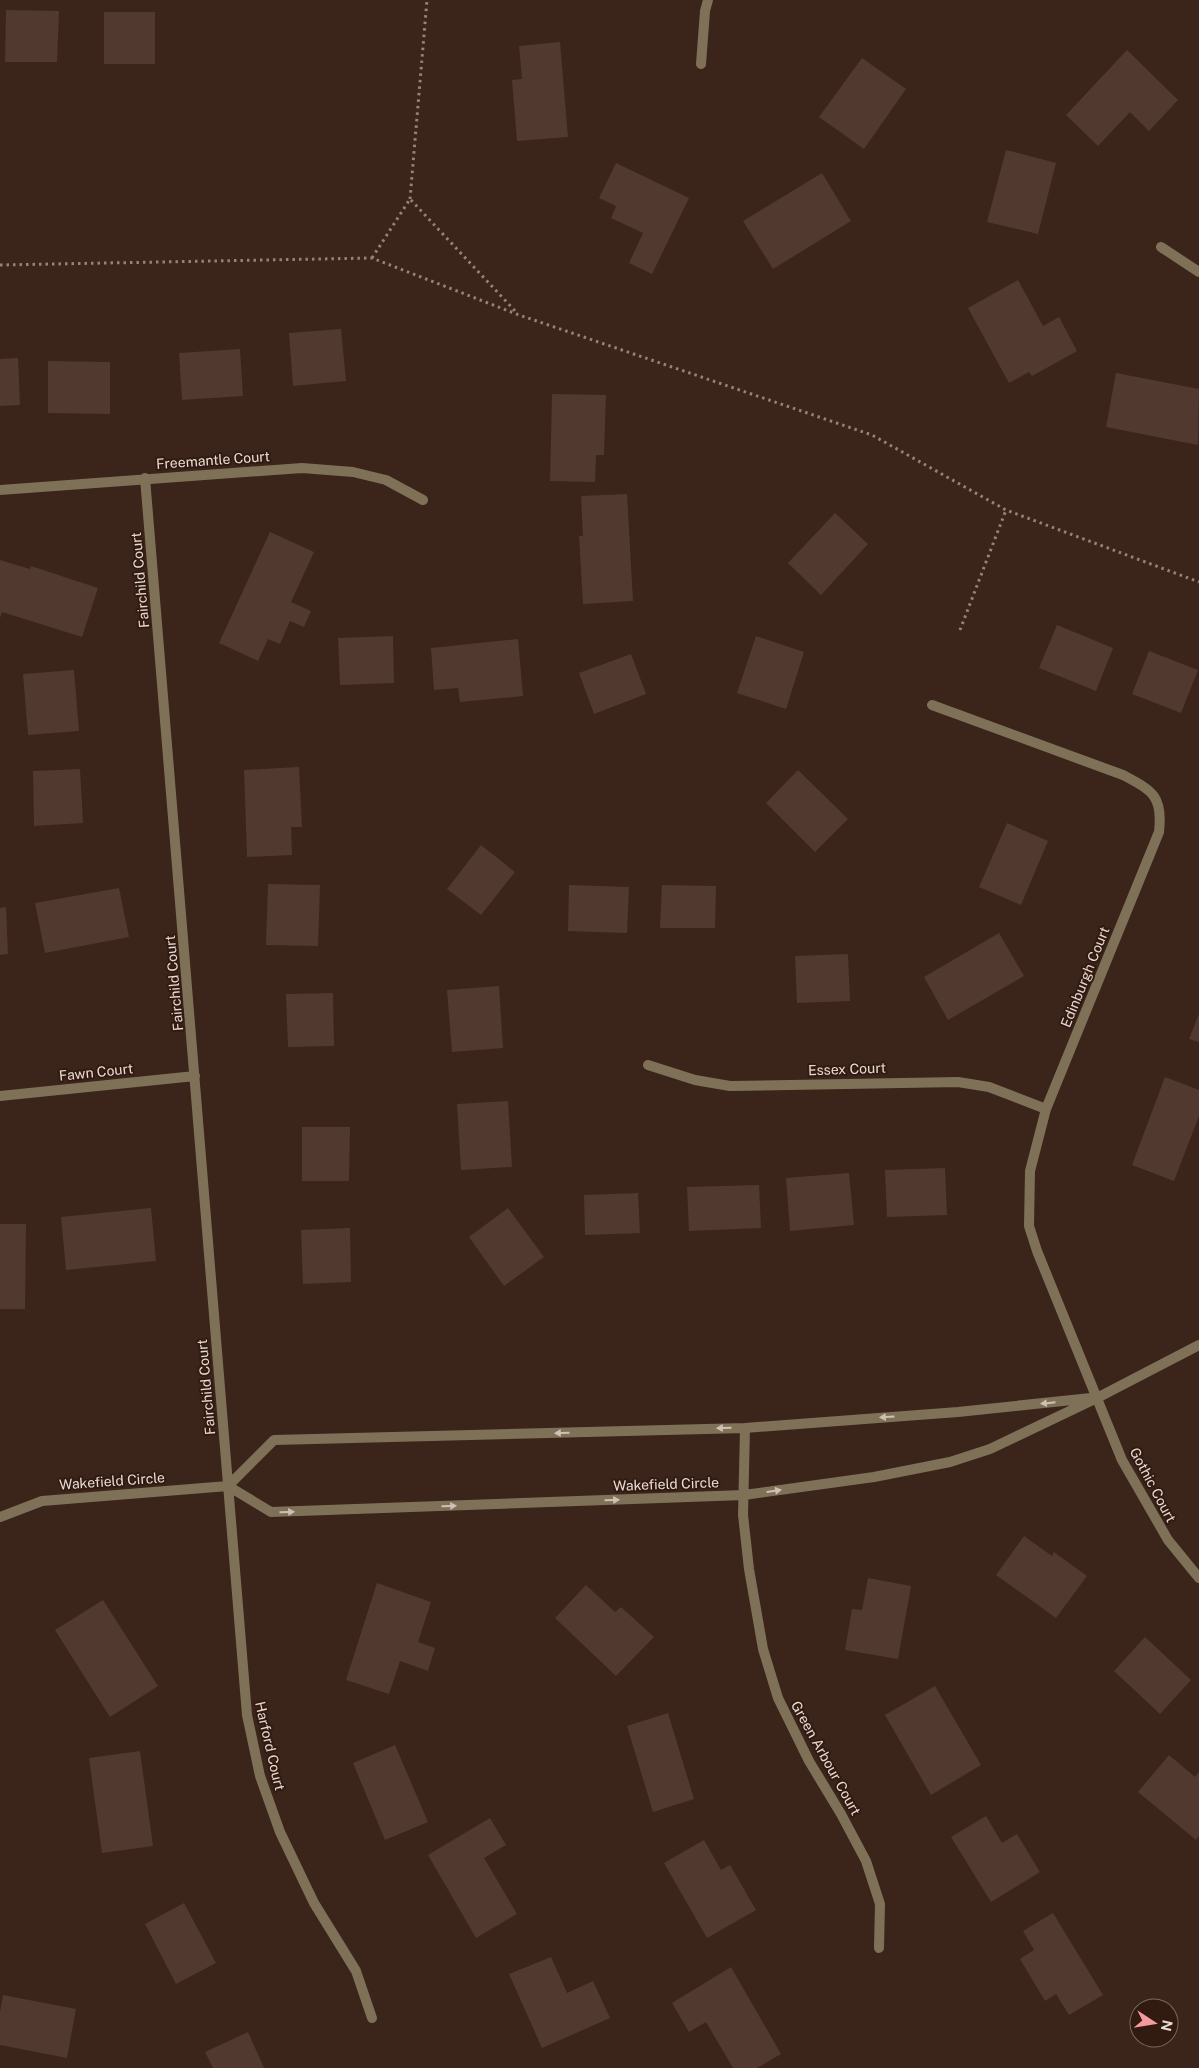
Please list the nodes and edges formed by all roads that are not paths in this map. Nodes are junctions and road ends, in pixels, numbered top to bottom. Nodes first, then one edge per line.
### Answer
1 (708, 0) edge
2 (701, 64) dead end
3 (1161, 247) dead end
4 (1199, 272) edge
5 (145, 478) junction
6 (0, 490) edge
7 (423, 500) dead end
8 (932, 705) dead end
9 (648, 1065) dead end
10 (195, 1076) junction
11 (0, 1096) edge
12 (1046, 1109) junction
13 (1199, 1345) edge
14 (1097, 1398) junction
15 (745, 1428) junction
16 (228, 1486) junction
17 (744, 1495) junction
18 (0, 1517) edge
19 (1199, 1578) edge
20 (879, 1948) dead end
21 (372, 2018) dead end

1 - 2 street
3 - 4 street
5 - 6 street, Freemantle Court
5 - 7 street, Freemantle Court
5 - 10 street, Fairchild Court
8 - 12 street, Edinburgh Court
9 - 12 street, Essex Court
10 - 11 street, Fawn Court
10 - 16 street, Fairchild Court
12 - 14 street, Edinburgh Court
13 - 14 street, Wakefield Circle
14 -> 15 street, Wakefield Circle
17 -> 14 street, Wakefield Circle
14 - 19 street, Gothic Court
15 -> 16 street, Wakefield Circle
15 - 17 street, Green Arbour Court
16 -> 17 street, Wakefield Circle
16 - 18 street, Wakefield Circle
16 - 21 street, Harford Court
17 - 20 street, Green Arbour Court

